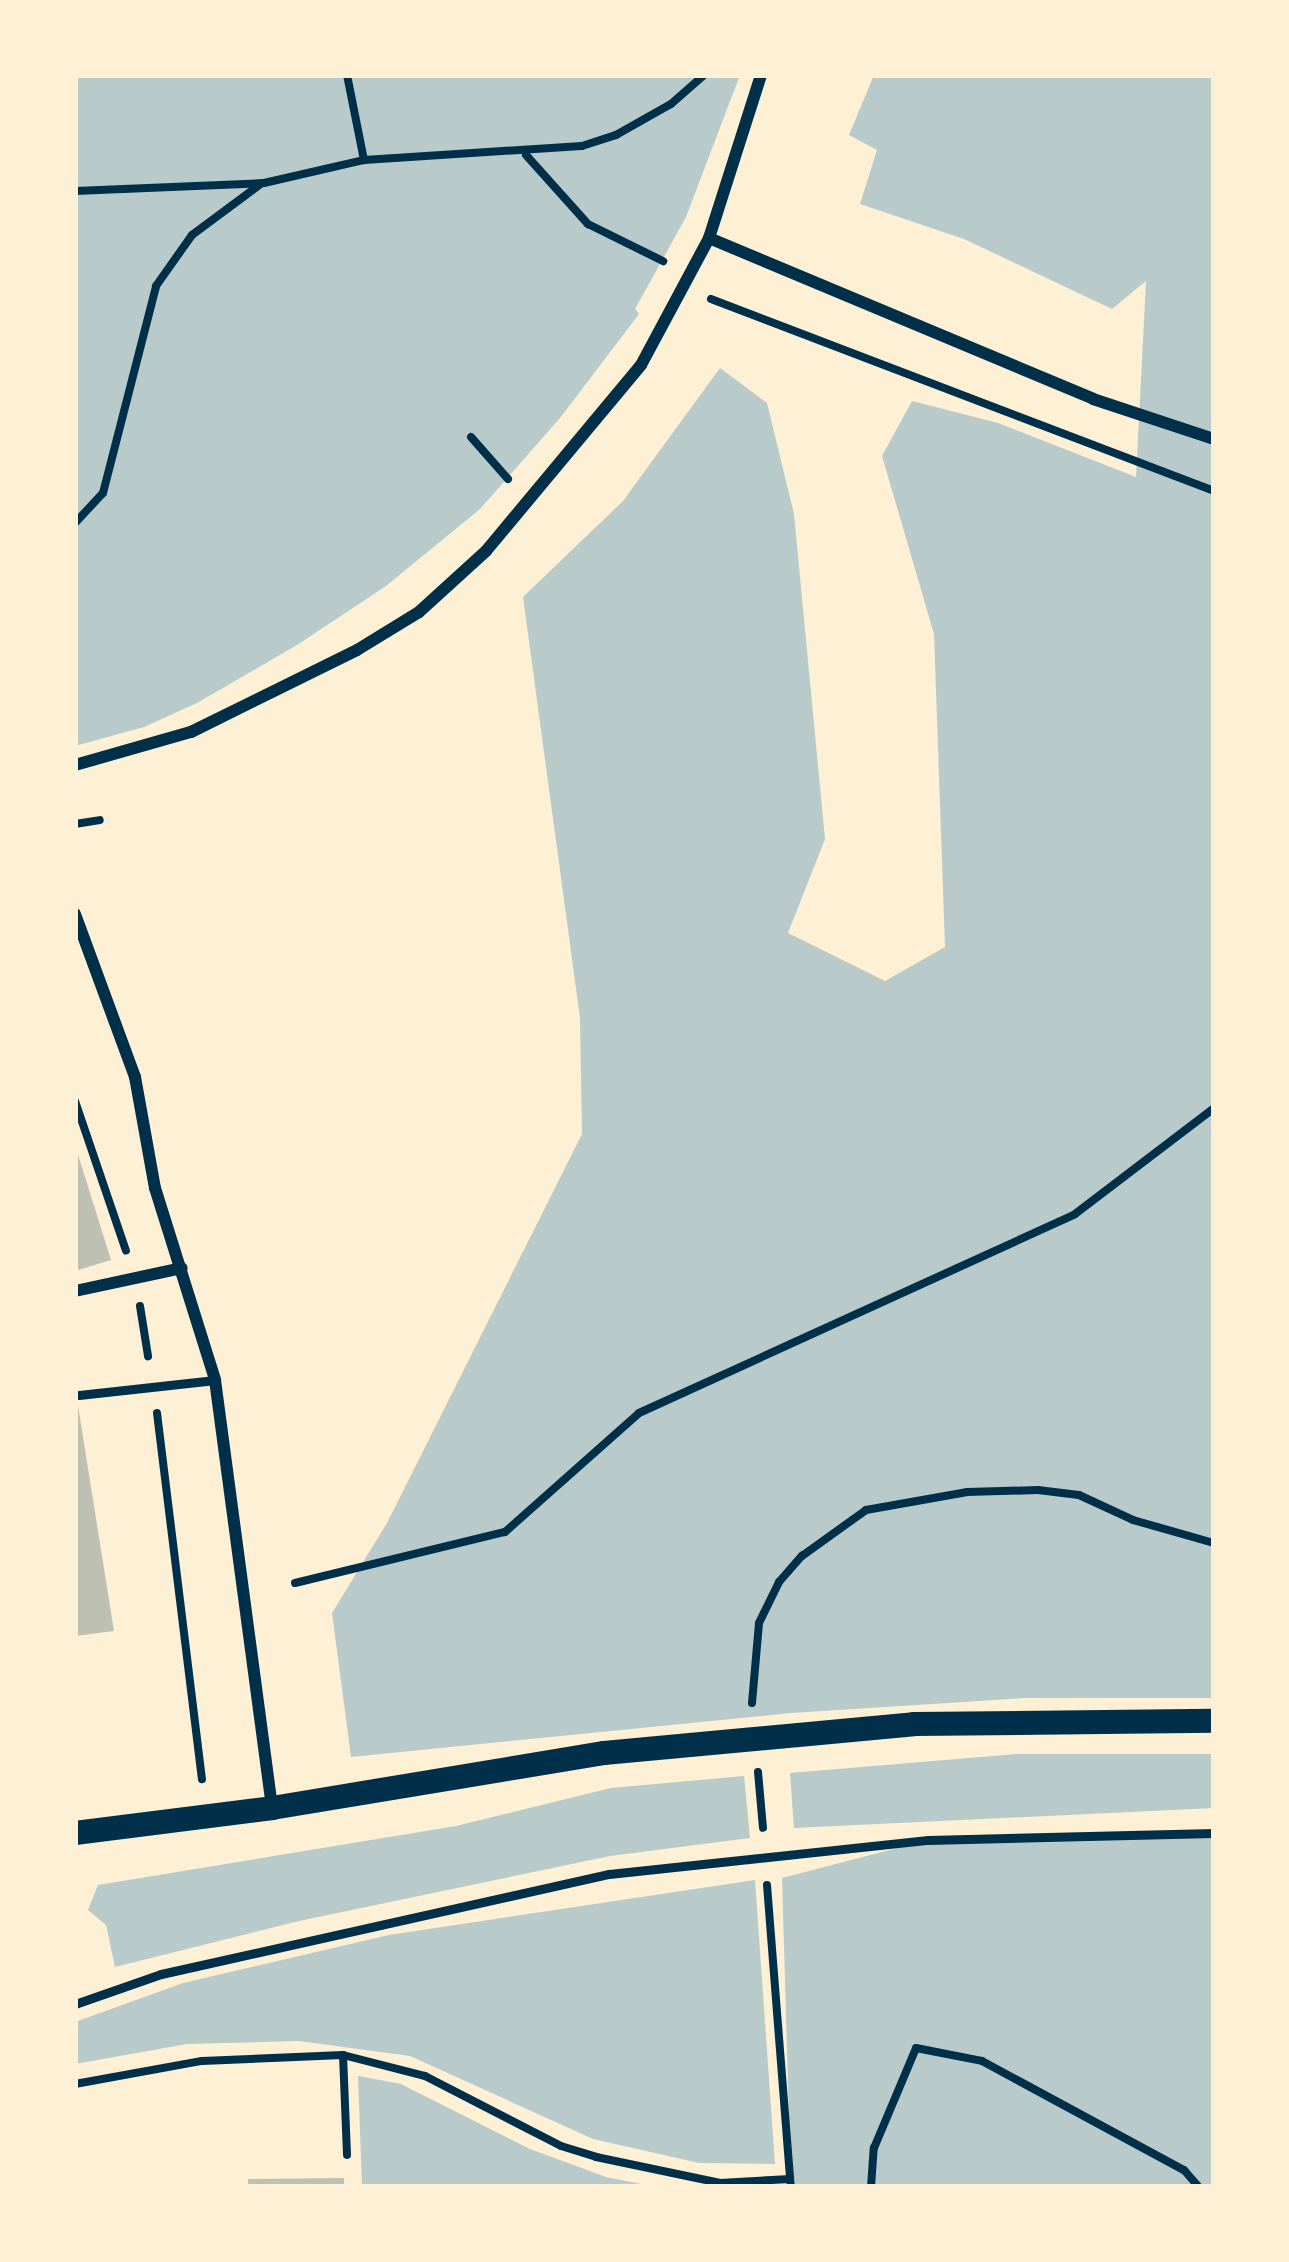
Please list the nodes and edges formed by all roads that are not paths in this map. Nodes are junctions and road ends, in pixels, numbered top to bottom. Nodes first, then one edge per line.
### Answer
1 (761, 75) edge
2 (709, 238) junction
3 (1214, 439) edge
4 (75, 765) edge
5 (75, 914) edge
6 (182, 1268) junction
7 (75, 1291) edge
8 (215, 1380) junction
9 (79, 1395) dead end
10 (1214, 1721) edge
11 (272, 1808) junction
12 (75, 1833) edge
13 (1214, 1834) edge
14 (75, 2004) edge

1 - 2 street
2 - 3 street
2 - 4 street
5 - 6 street
6 - 7 street
6 - 8 street
8 - 9 lane
8 - 11 street
10 - 11 main road
11 - 12 main road
13 - 14 lane

